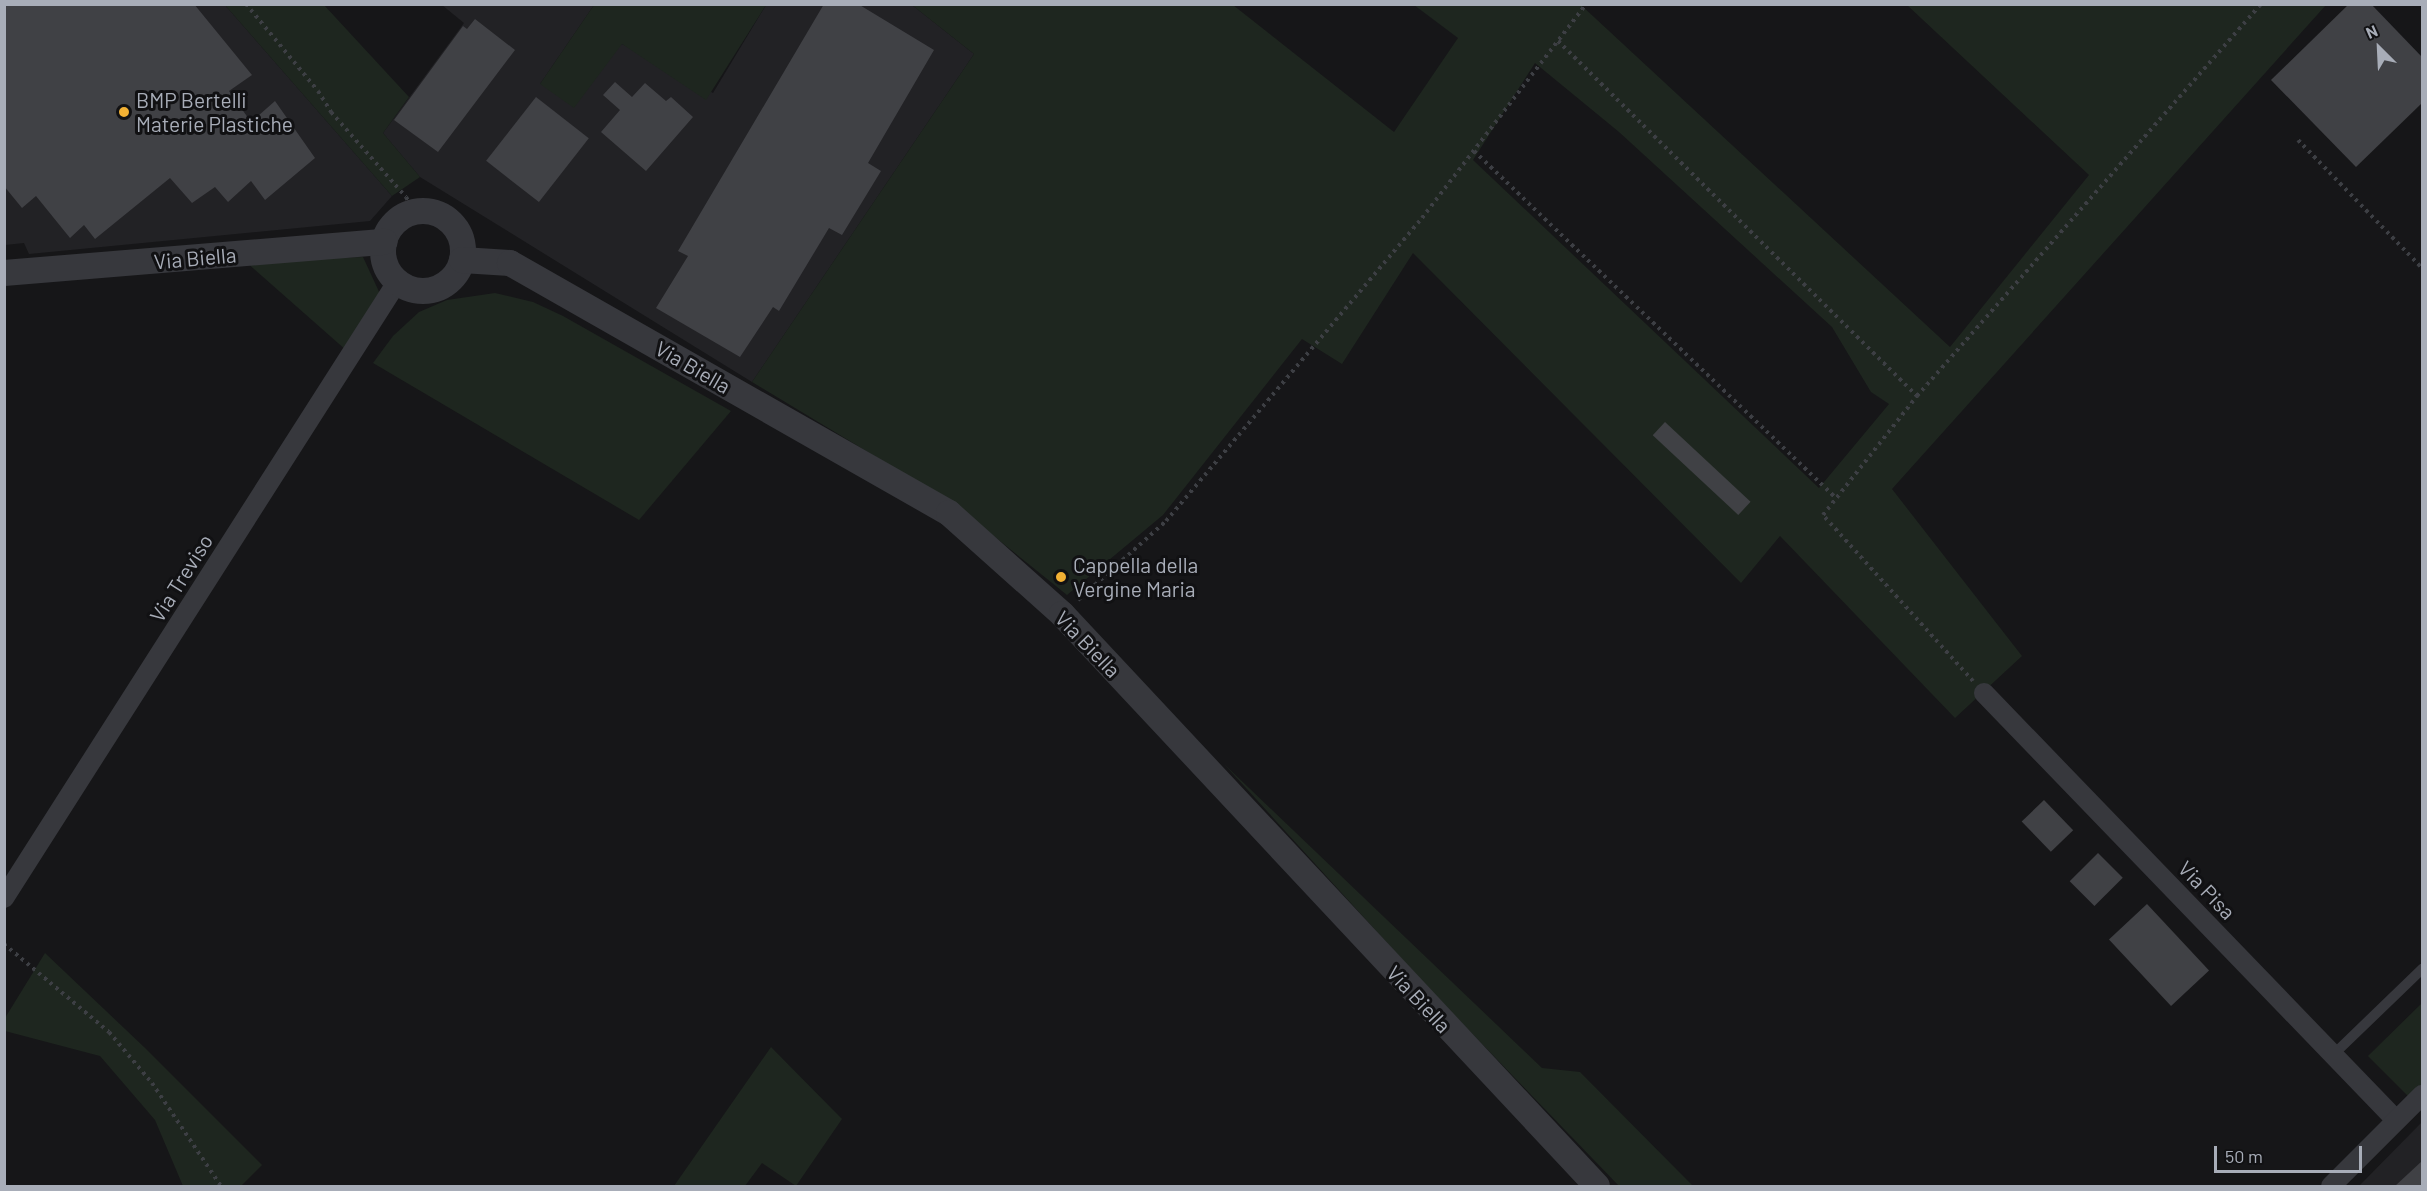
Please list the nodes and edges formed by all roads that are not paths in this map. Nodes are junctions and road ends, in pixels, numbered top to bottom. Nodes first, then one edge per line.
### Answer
1 (385, 242) junction
2 (462, 260) junction
3 (4, 273) edge
4 (397, 282) junction
5 (1984, 693) road end
6 (4, 898) edge
7 (2422, 969) edge
8 (2333, 1055) junction
9 (2422, 1095) edge
10 (2396, 1120) junction
11 (1597, 1186) edge
12 (2331, 1186) edge

1 - 2 street
1 - 3 street, Via Biella
1 - 4 street
2 - 4 street
2 - 11 street, Via Biella
4 - 6 street, Via Treviso
5 - 8 street, Via Pisa
7 - 8 lane
8 - 10 street, Via Pisa
9 - 10 street
10 - 12 street

